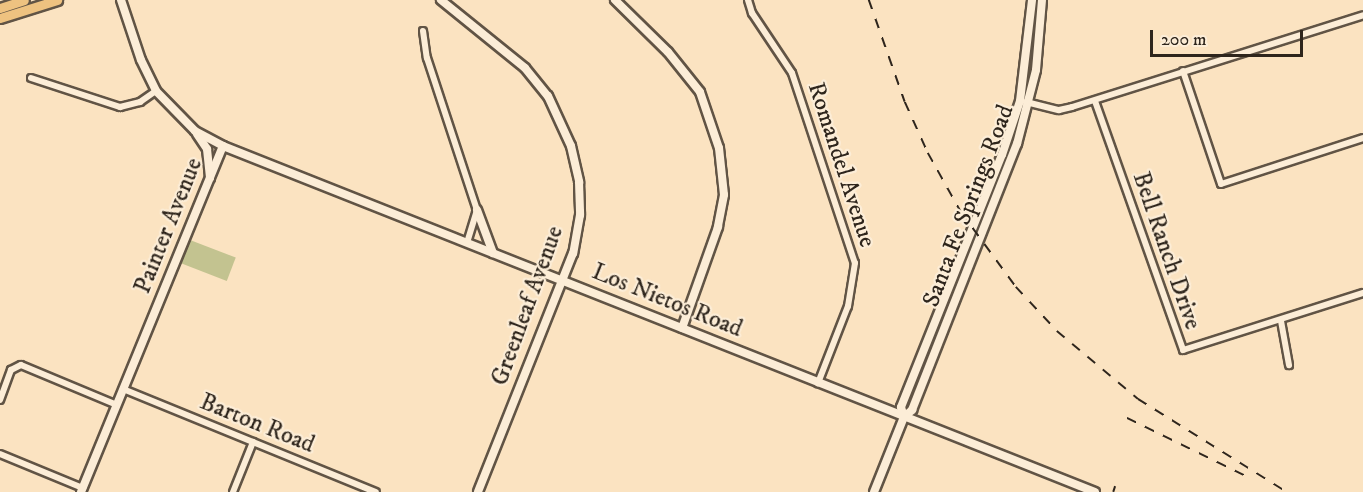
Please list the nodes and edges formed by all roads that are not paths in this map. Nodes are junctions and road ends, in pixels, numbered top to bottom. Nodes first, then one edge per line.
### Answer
1 (24, 0) edge
2 (121, 0) edge
3 (441, 0) edge
4 (748, 0) edge
5 (1032, 0) edge
6 (1042, 0) edge
7 (52, 1) edge
8 (620, 2) edge
9 (0, 8) edge
10 (1363, 15) edge
11 (0, 18) edge
12 (423, 31) dead end
13 (1183, 71) junction
14 (31, 78) dead end
15 (156, 91) junction
16 (1095, 100) junction
17 (1020, 101) junction
18 (1029, 103) junction
19 (195, 131) junction
20 (1363, 138) edge
21 (223, 146) junction
22 (210, 178) junction
23 (477, 210) junction
24 (467, 243) junction
25 (493, 253) junction
26 (564, 280) junction
27 (1363, 293) edge
28 (1281, 321) junction
29 (682, 328) junction
30 (932, 346) junction
31 (1289, 365) dead end
32 (818, 383) junction
33 (123, 389) junction
34 (0, 400) edge
35 (117, 405) junction
36 (904, 417) junction
37 (253, 442) junction
38 (0, 454) edge
39 (82, 490) edge
40 (233, 492) edge
41 (376, 492) edge
42 (478, 492) edge
43 (874, 492) edge
44 (1095, 492) edge

1 - 9 main road
2 - 15 main road, Painter Avenue
3 - 26 main road, Greenleaf Avenue
4 - 32 street, Romandel Avenue
5 - 17 main road, Santa Fe Springs Road
6 - 18 main road, Santa Fe Springs Road
7 - 11 main road
8 - 29 street
10 - 13 street
12 - 23 street
13 - 16 street
13 - 20 street
14 - 15 street
15 - 19 main road, Painter Avenue
16 - 18 street
16 - 28 street, Bell Ranch Drive
17 - 18 street
17 - 30 main road, Santa Fe Springs Road
18 - 30 main road, Santa Fe Springs Road
19 - 21 main road, Painter Avenue
19 - 22 main road
21 - 22 street, Painter Avenue
21 - 24 main road, Los Nietos Road
22 - 33 street, Painter Avenue
23 - 24 street
23 - 25 main road
24 - 25 main road, Los Nietos Road
25 - 26 main road, Los Nietos Road
26 - 29 main road, Los Nietos Road
26 - 42 main road, Greenleaf Avenue
27 - 28 street, Bell Ranch Drive
28 - 31 street
29 - 32 main road, Los Nietos Road
30 - 36 main road, Santa Fe Springs Road
32 - 36 main road, Los Nietos Road
33 - 35 street, Painter Avenue
33 - 37 street, Barton Road
34 - 35 street
35 - 39 street, Painter Avenue
36 - 43 main road, Santa Fe Springs Road
36 - 44 main road, Los Nietos Road
37 - 40 street
37 - 41 street, Barton Road
38 - 39 street

